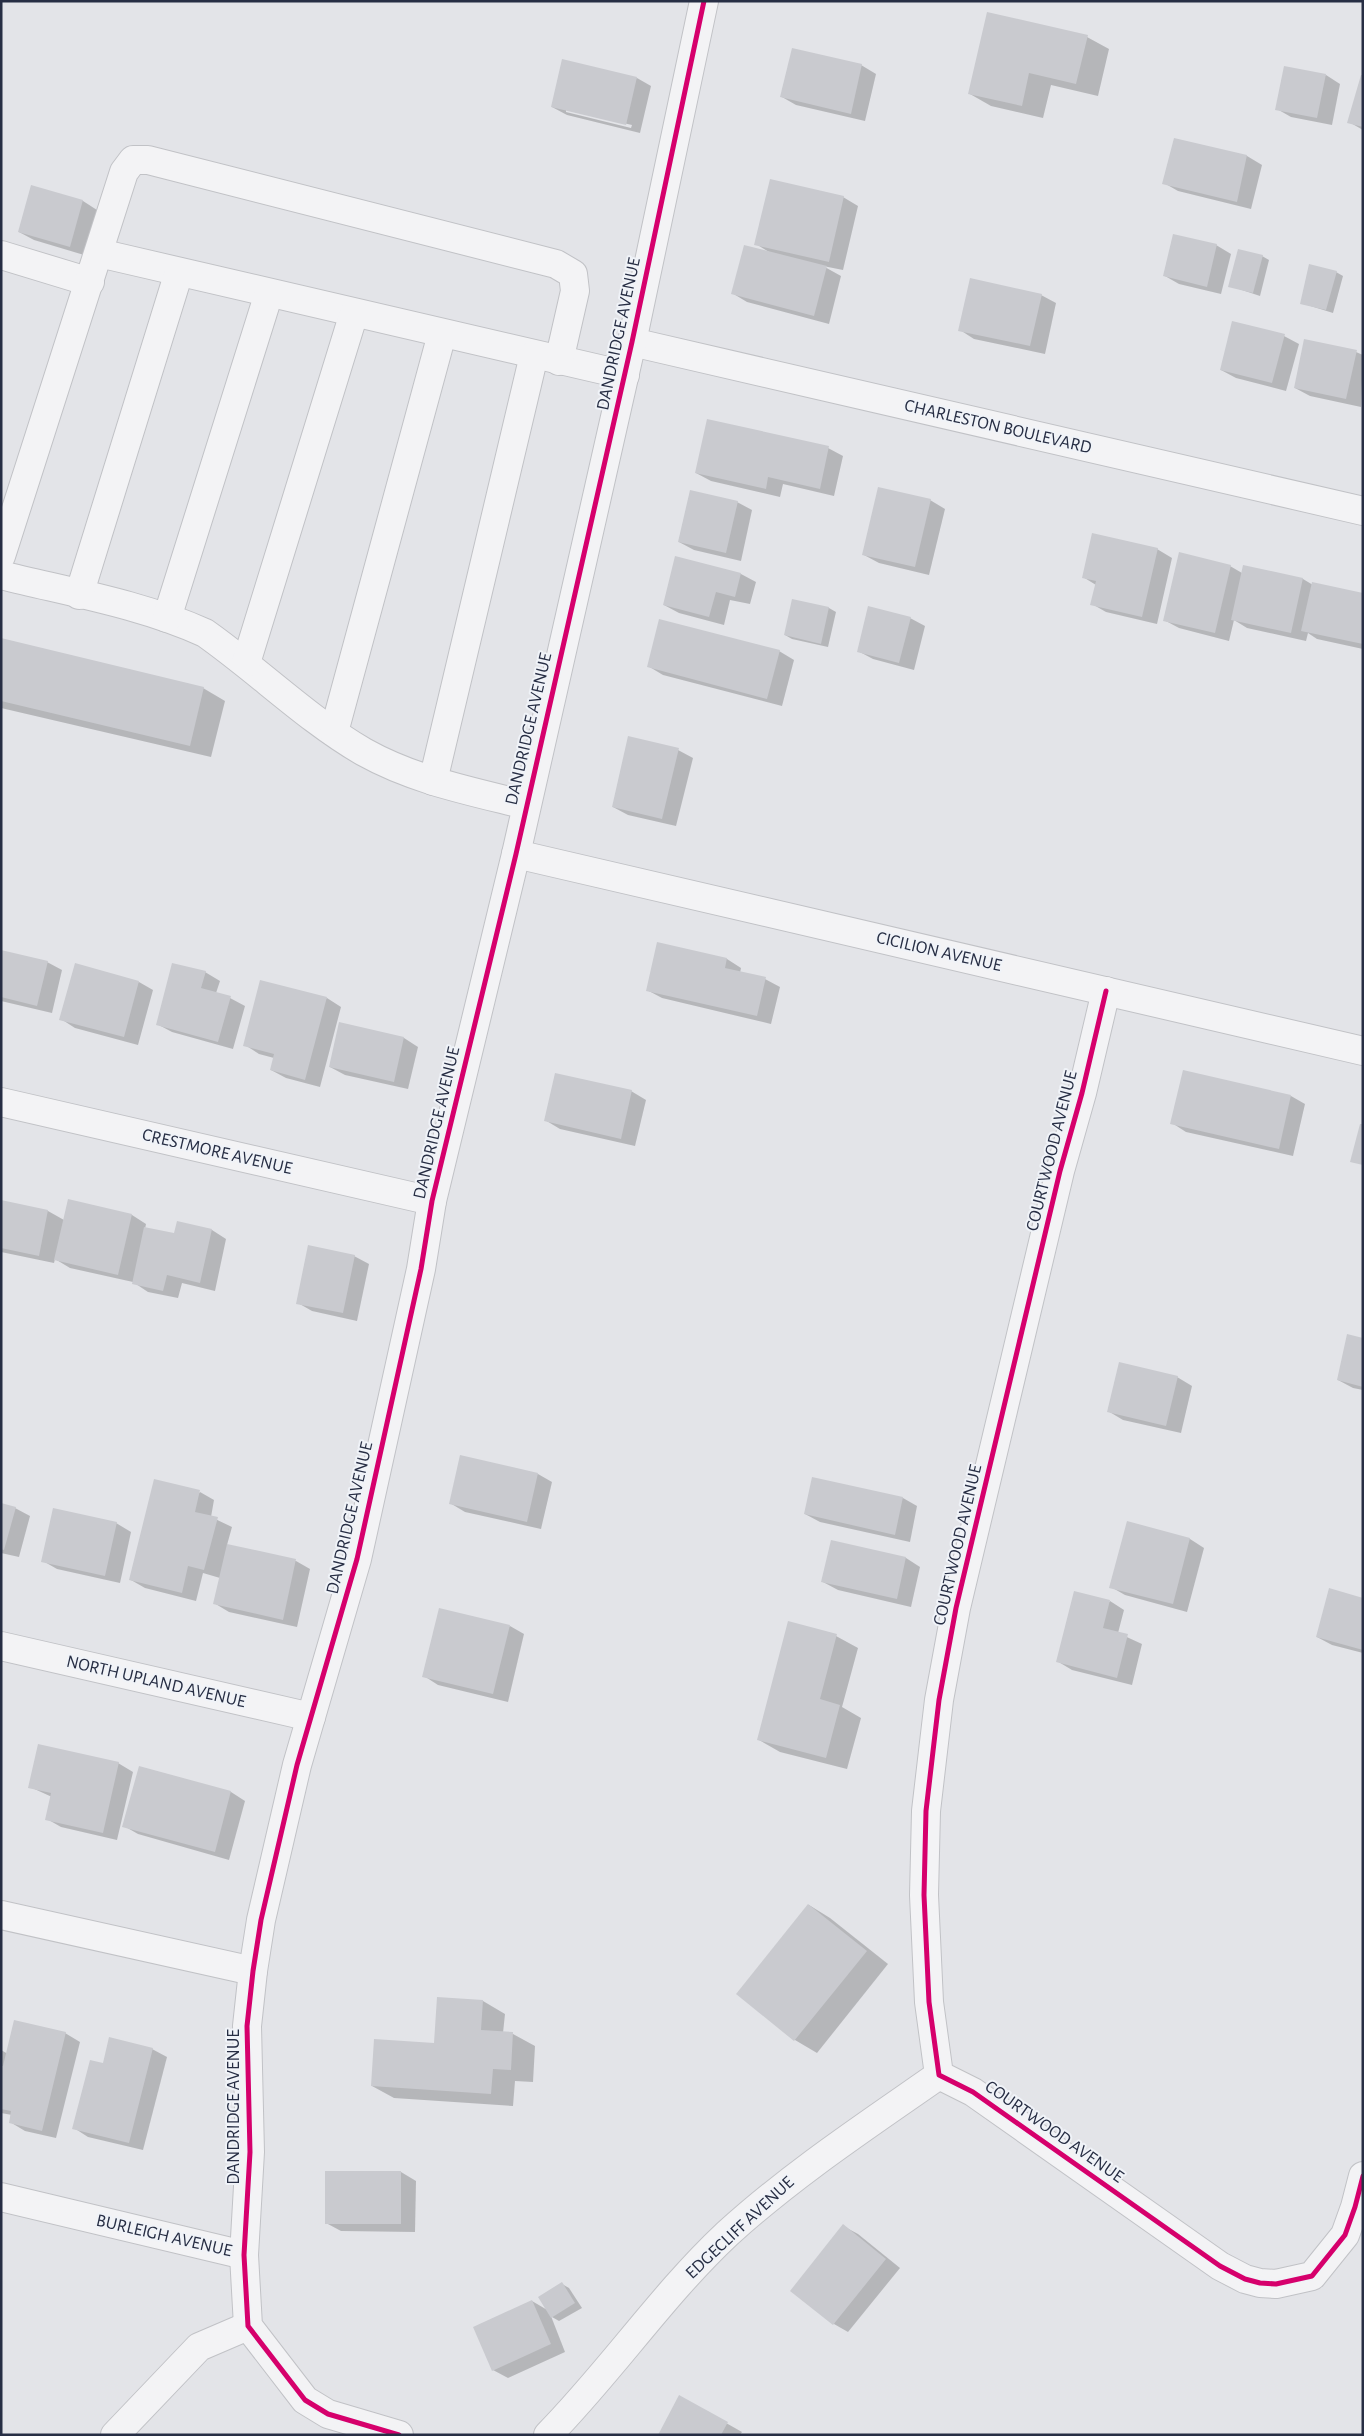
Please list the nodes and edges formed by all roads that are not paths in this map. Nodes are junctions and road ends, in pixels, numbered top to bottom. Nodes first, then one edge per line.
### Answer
1 (704, 1) edge
2 (99, 253) junction
3 (1, 255) edge
4 (179, 272) junction
5 (90, 282) junction
6 (269, 293) junction
7 (354, 313) junction
8 (442, 334) junction
9 (632, 342) junction
10 (546, 358) junction
11 (625, 375) junction
12 (1363, 511) edge
13 (1, 556) edge
14 (1, 575) edge
15 (79, 595) junction
16 (167, 618) junction
17 (246, 663) junction
18 (334, 732) junction
19 (433, 781) junction
20 (526, 805) junction
21 (516, 854) junction
22 (1106, 991) junction
23 (1363, 1051) edge
24 (1, 1102) edge
25 (432, 1201) junction
26 (1, 1646) edge
27 (311, 1718) junction
28 (1, 1915) edge
29 (252, 1971) junction
30 (939, 2075) junction
31 (1363, 2176) edge
32 (1, 2197) edge
33 (244, 2255) junction
34 (248, 2326) junction
35 (115, 2435) edge
36 (399, 2435) edge
37 (548, 2435) edge

1 - 9 street, DANDRIDGE AVENUE
2 - 4 street
2 - 5 street
2 - 10 street
3 - 5 street
4 - 6 street
4 - 15 street
5 - 13 street
6 - 7 street
6 - 16 street
7 - 8 street
7 - 17 street
8 - 10 street
8 - 18 street
9 - 11 street, DANDRIDGE AVENUE
9 - 12 street, CHARLESTON BOULEVARD
10 - 11 street
10 - 19 street
11 - 20 street, DANDRIDGE AVENUE
14 - 15 street
15 - 16 street
16 - 17 street
17 - 18 street
18 - 19 street
19 - 20 street
20 - 21 street, DANDRIDGE AVENUE
21 - 22 street, CICILION AVENUE
21 - 25 street, DANDRIDGE AVENUE
22 - 23 street, CICILION AVENUE
22 - 30 street, COURTWOOD AVENUE
24 - 25 street, CRESTMORE AVENUE
25 - 27 street, DANDRIDGE AVENUE
26 - 27 street, NORTH UPLAND AVENUE
27 - 29 street, DANDRIDGE AVENUE
28 - 29 street
29 - 33 street, DANDRIDGE AVENUE
30 - 31 street, COURTWOOD AVENUE
30 - 37 street, EDGECLIFF AVENUE
32 - 33 street, BURLEIGH AVENUE
33 - 34 street, BURLEIGH AVENUE
34 - 35 street
34 - 36 street

